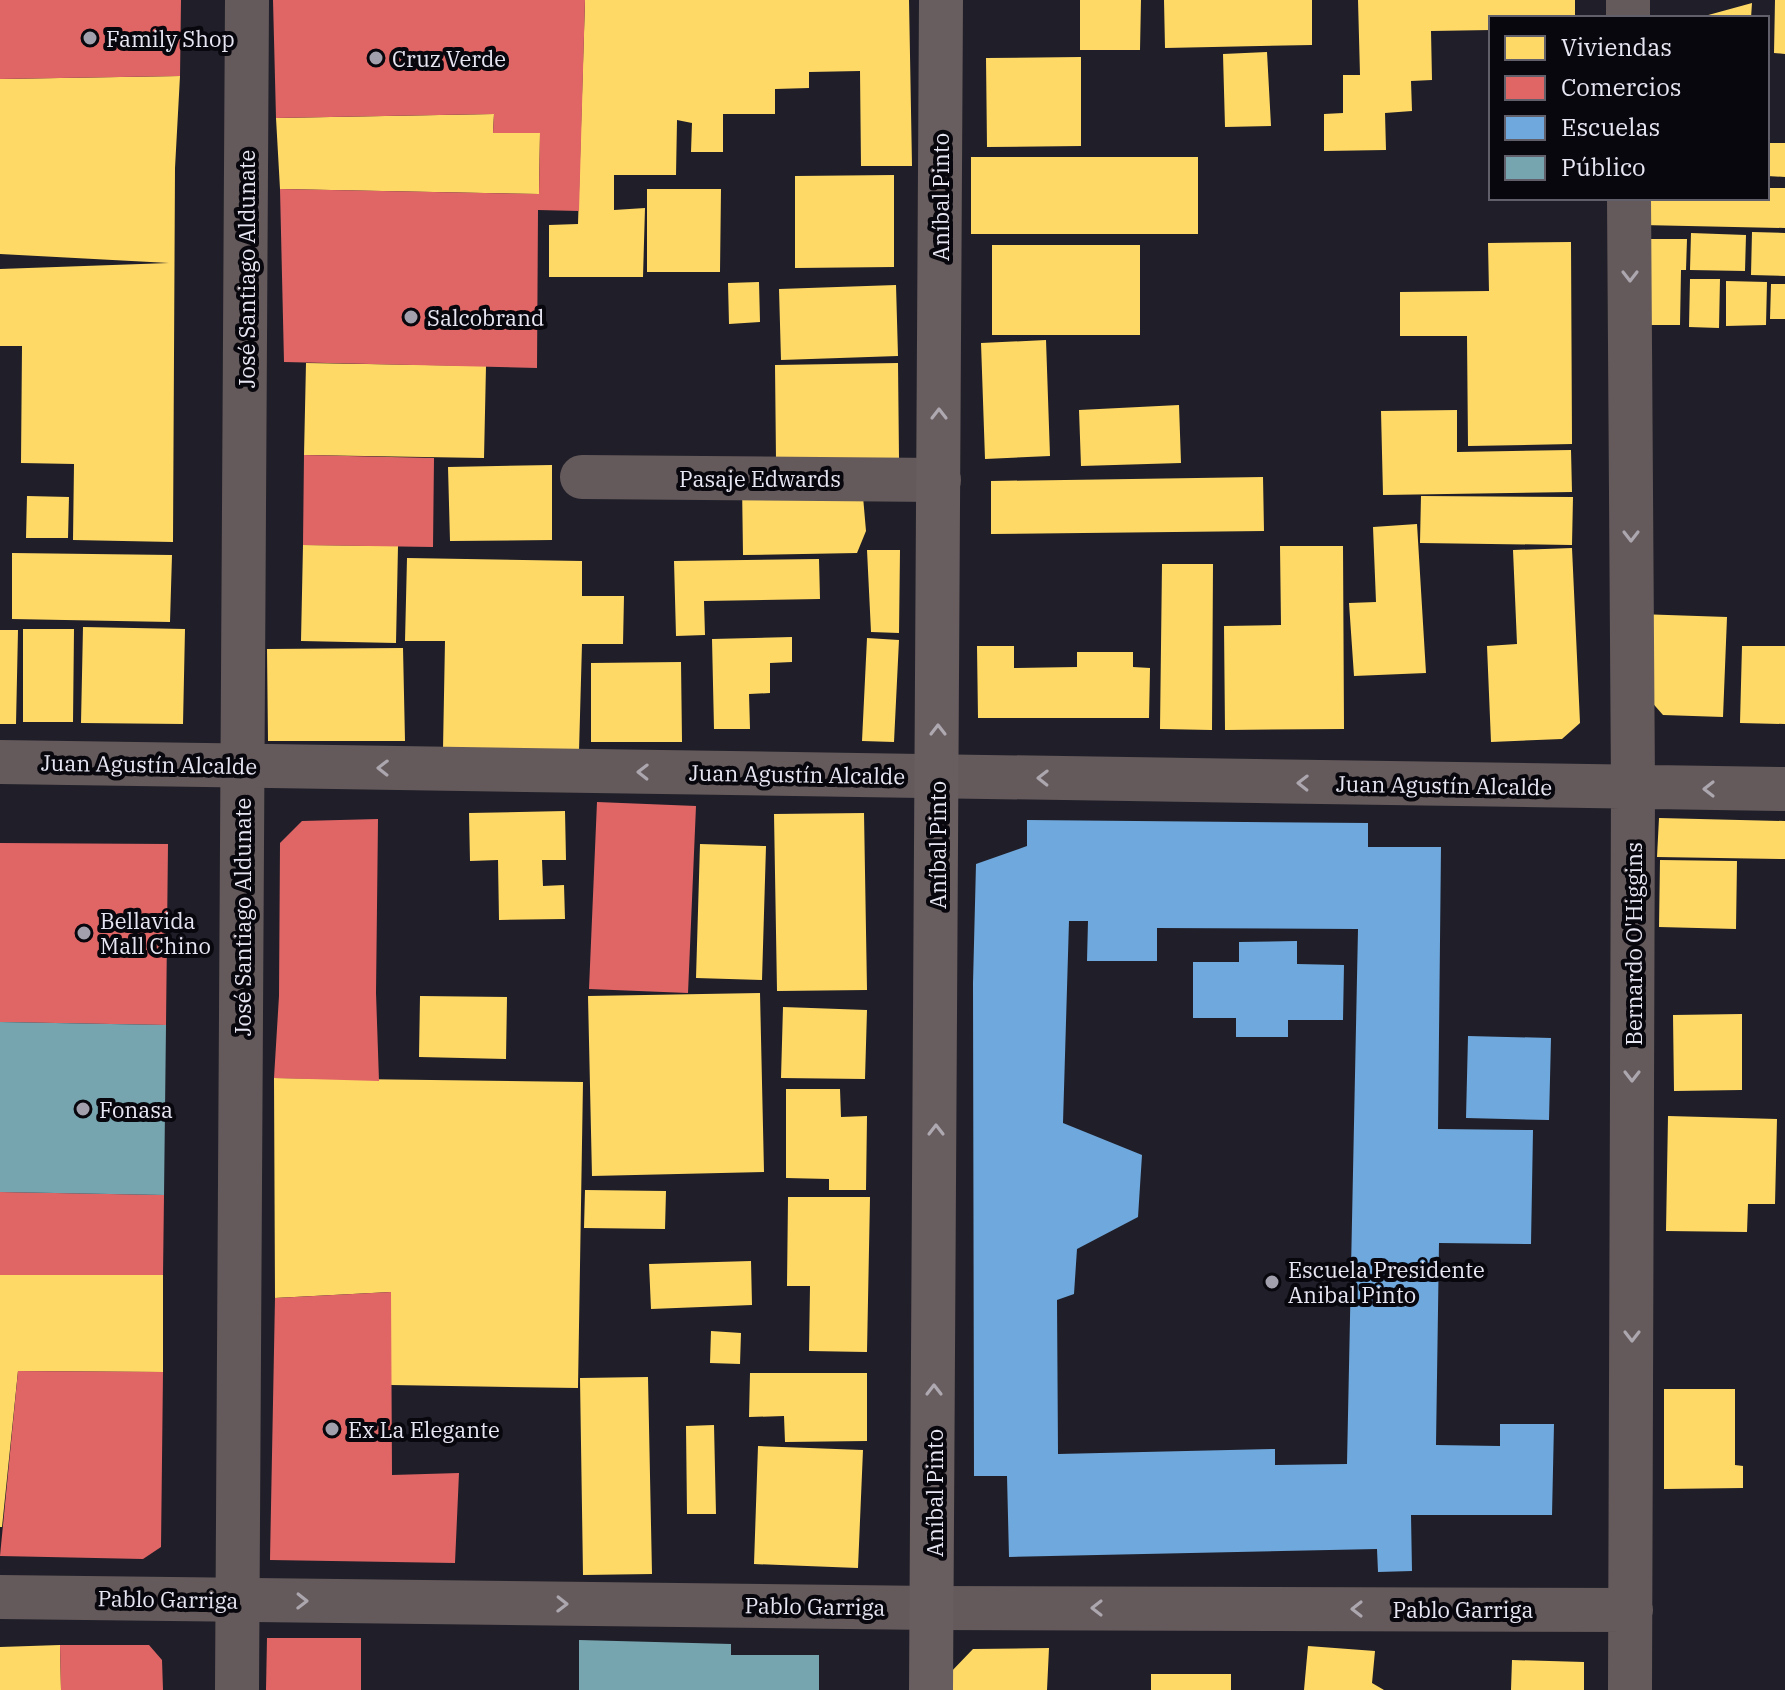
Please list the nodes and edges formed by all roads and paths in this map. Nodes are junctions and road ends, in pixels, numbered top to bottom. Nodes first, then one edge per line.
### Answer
1 (247, 0) edge
2 (941, 0) edge
3 (1629, 200) edge
4 (582, 477) dead end
5 (939, 480) junction
6 (0, 762) edge
7 (243, 766) junction
8 (937, 777) junction
9 (1633, 788) junction
10 (1785, 789) edge
11 (0, 1597) edge
12 (238, 1600) junction
13 (933, 1608) junction
14 (1631, 1610) junction
15 (237, 1690) edge
16 (931, 1690) edge
17 (1630, 1690) edge

1 - 7 street, José Santiago Aldunate
5 -> 2 main road, Aníbal Pinto
3 -> 9 street, Bernardo O'Higgins
4 - 5 street, Pasaje Edwards
8 -> 5 main road, Aníbal Pinto
6 - 7 street, Juan Agustín Alcalde
8 -> 7 street, Juan Agustín Alcalde
7 - 12 street, José Santiago Aldunate
9 -> 8 street, Juan Agustín Alcalde
13 -> 8 main road, Aníbal Pinto
10 -> 9 street, Juan Agustín Alcalde
9 -> 14 street, Bernardo O'Higgins
11 - 12 street, Pablo Garriga
12 -> 13 street, Pablo Garriga
12 - 15 street, José Santiago Aldunate
14 -> 13 street, Pablo Garriga
13 - 16 main road, Aníbal Pinto
14 - 17 street, Bernardo O'Higgins

